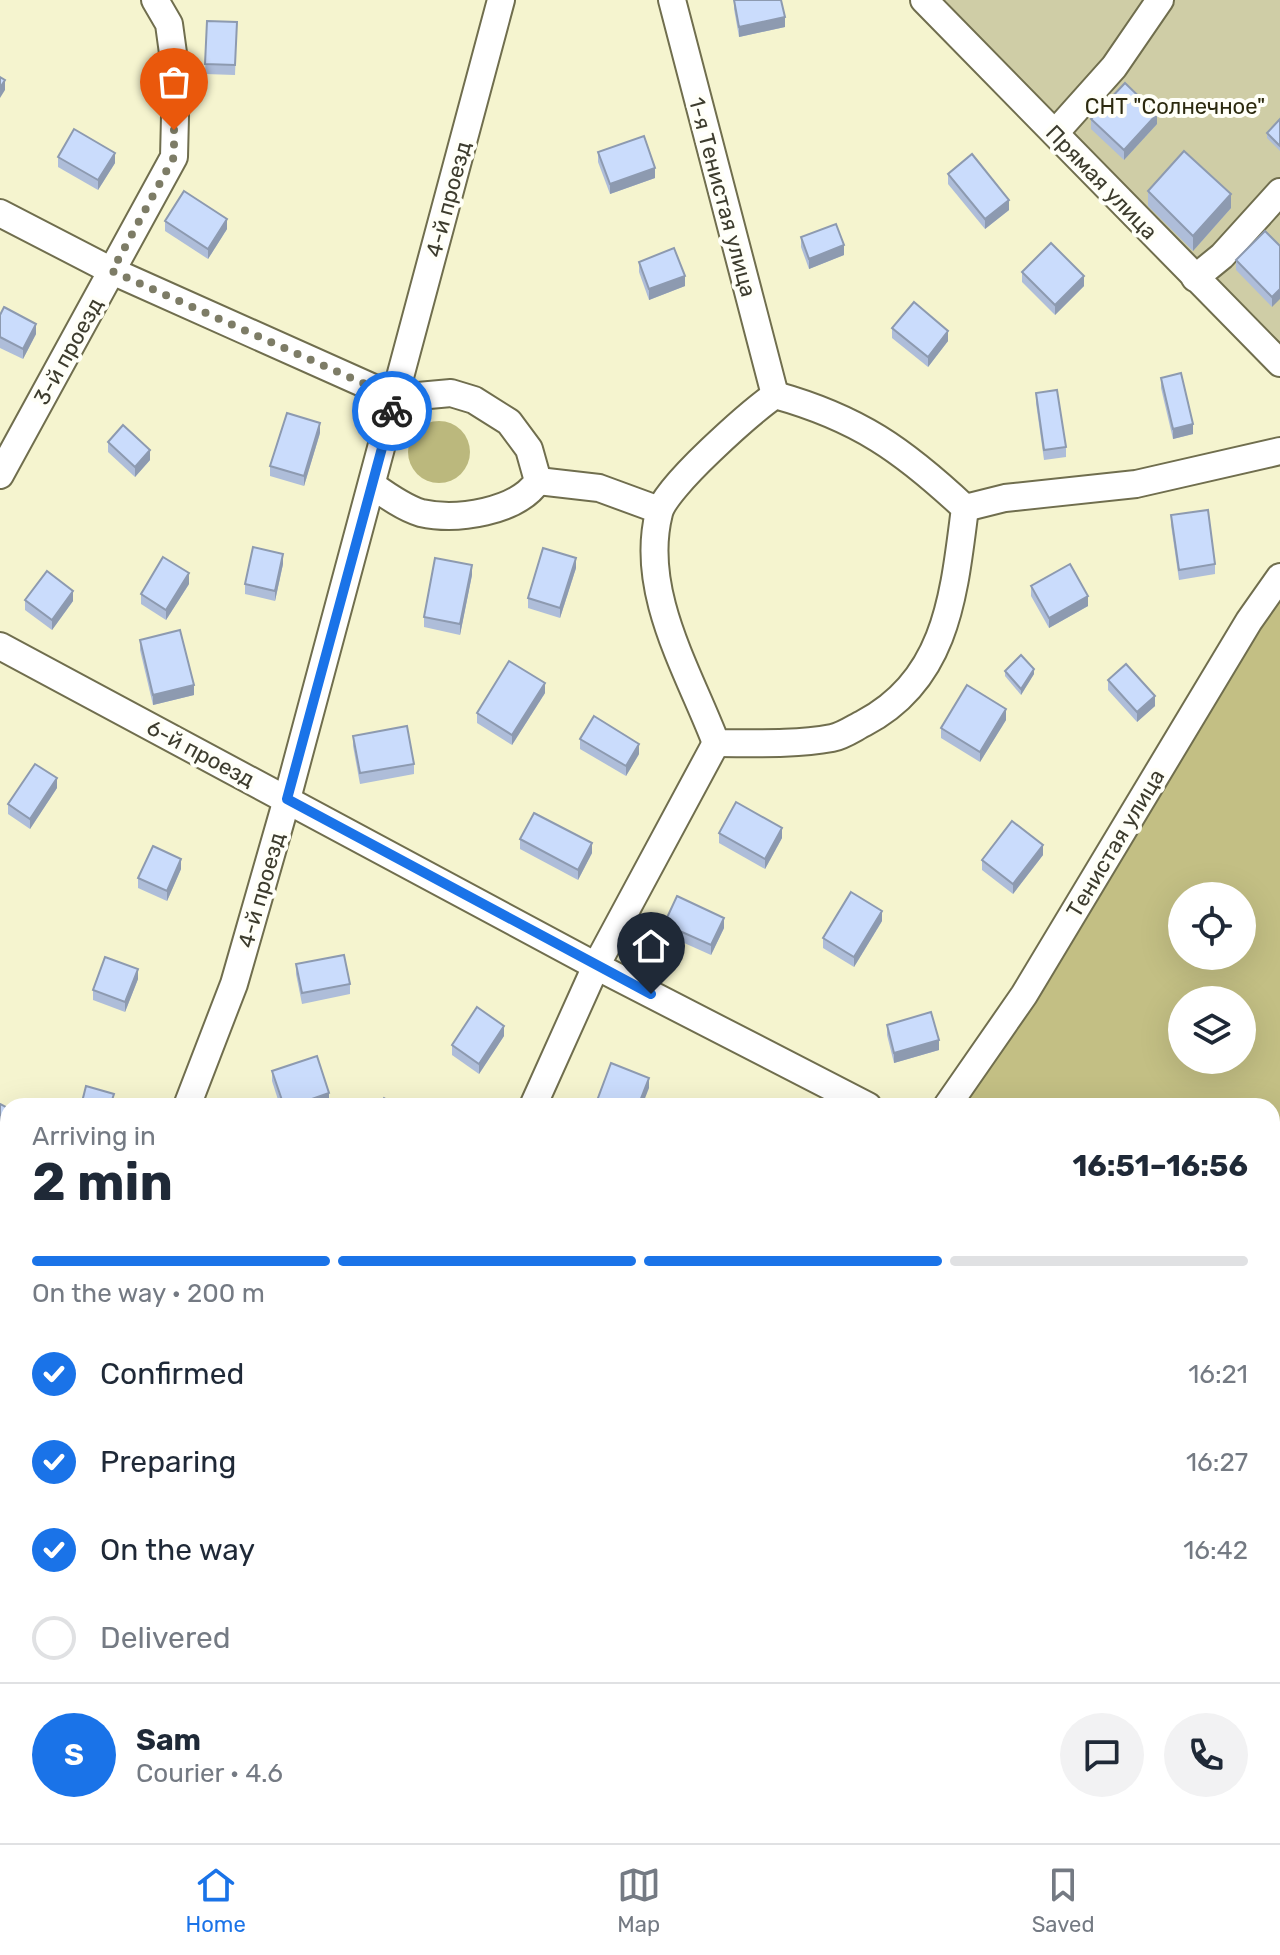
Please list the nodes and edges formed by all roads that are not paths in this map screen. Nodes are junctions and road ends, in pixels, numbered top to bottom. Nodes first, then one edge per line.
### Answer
1 (155, 0) edge
2 (501, 0) edge
3 (672, 0) edge
4 (924, 0) edge
5 (1160, 0) edge
6 (1055, 133) junction
7 (1280, 192) edge
8 (0, 213) edge
9 (112, 271) junction
10 (1195, 278) junction
11 (1280, 363) edge
12 (775, 395) junction
13 (396, 398) junction
14 (1280, 451) edge
15 (0, 475) edge
16 (538, 481) junction
17 (372, 485) junction
18 (965, 508) junction
19 (659, 510) junction
20 (1280, 577) edge
21 (0, 646) edge
22 (716, 743) junction
23 (287, 799) junction
24 (596, 966) junction
25 (190, 1098) edge
26 (537, 1098) edge
27 (852, 1098) edge
28 (953, 1098) edge

1 - 9 street, 3-й проезд
2 - 13 street, 4-й проезд
3 - 12 street, 1-я Тенистая улица
4 - 6 street, Прямая улица
5 - 6 street
6 - 10 street, Прямая улица
7 - 10 street
8 - 9 street
9 - 13 street
9 - 15 street, 3-й проезд
10 - 11 street, Прямая улица
12 - 18 street
12 - 19 street
13 - 16 street
13 - 17 street
14 - 18 street
16 - 17 street
16 - 19 street
17 - 23 street, 4-й проезд
18 - 22 street
19 - 22 street
20 - 28 street, Тенистая улица
21 - 23 street, 6-й проезд
22 - 24 street
23 - 24 street, 6-й проезд
23 - 25 street, 4-й проезд
24 - 26 street
24 - 27 street, 6-й проезд

